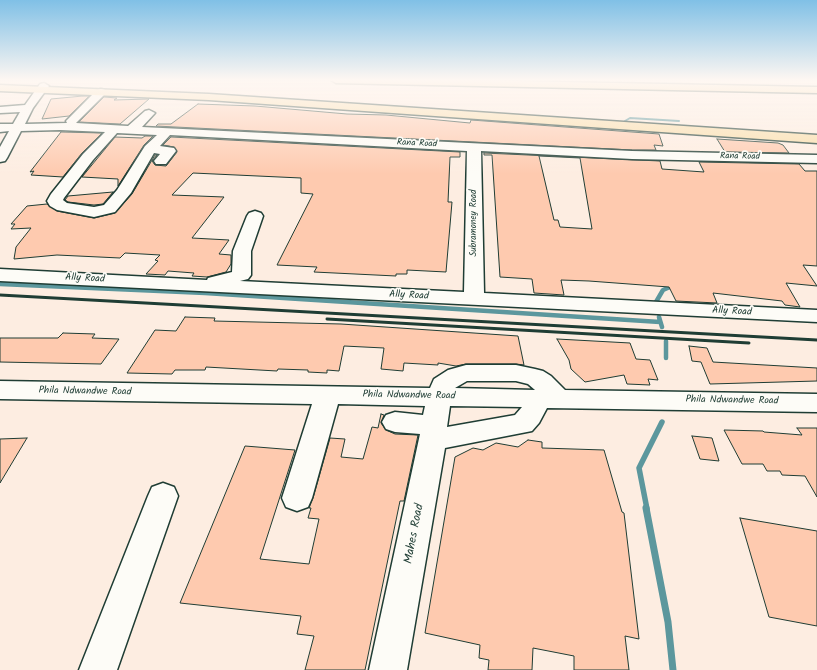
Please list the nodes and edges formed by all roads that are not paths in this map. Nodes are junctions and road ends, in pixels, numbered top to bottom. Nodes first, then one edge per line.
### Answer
1 (27, 111) edge
2 (81, 111) edge
3 (432, 111) edge
4 (149, 113) dead end
5 (72, 122) dead end
6 (0, 128) edge
7 (15, 130) junction
8 (132, 130) junction
9 (111, 132) junction
10 (164, 134) junction
11 (243, 135) junction
12 (0, 139) edge
13 (214, 139) dead end
14 (817, 139) edge
15 (234, 147) dead end
16 (474, 147) junction
17 (150, 150) junction
18 (0, 158) edge
19 (817, 159) edge
20 (161, 161) dead end
21 (255, 216) dead end
22 (0, 275) edge
23 (204, 285) junction
24 (474, 299) junction
25 (817, 316) edge
26 (0, 390) edge
27 (328, 394) junction
28 (549, 398) junction
29 (817, 403) edge
30 (435, 421) junction
31 (395, 422) dead end
32 (163, 496) dead end
33 (297, 498) dead end
34 (98, 670) edge
35 (388, 670) edge

1 - 7 street
2 - 5 street
3 - 14 main road
4 - 8 street
6 - 7 street, Rana Road
7 - 9 street, Rana Road
7 - 12 street
7 - 18 street
8 - 9 street, Rana Road
8 - 10 street, Rana Road
9 - 10 street
9 - 17 street
10 - 11 street, Rana Road
10 - 13 street
10 - 17 street
11 - 15 street
11 - 16 street, Rana Road
16 - 19 street, Rana Road
16 - 24 street, Subramoney Road
17 - 20 street
21 - 23 street
22 - 23 street, Ally Road
23 - 24 street, Ally Road
24 - 25 street, Ally Road
26 - 27 street, Phila Ndwandwe Road
27 - 30 street, Phila Ndwandwe Road
27 - 33 street
28 - 29 street, Phila Ndwandwe Road
28 - 30 street, Phila Ndwandwe Road
28 - 30 street
30 - 31 street
30 - 35 street, Mahes Road
32 - 34 street

